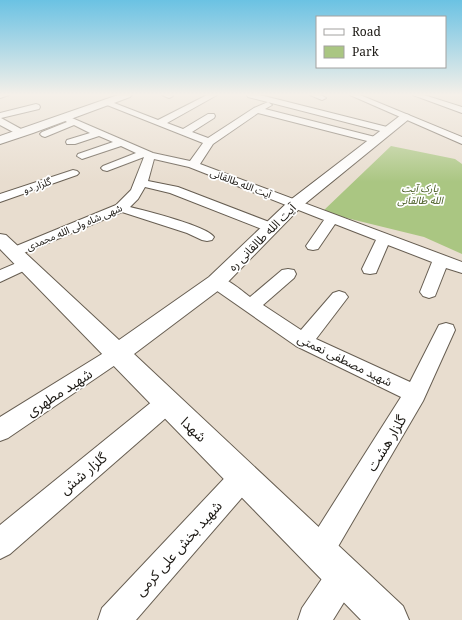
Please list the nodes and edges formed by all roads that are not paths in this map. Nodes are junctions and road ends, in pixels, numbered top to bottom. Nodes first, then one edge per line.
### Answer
1 (6, 124) edge
2 (35, 124) edge
3 (55, 124) edge
4 (63, 124) edge
5 (79, 124) edge
6 (163, 124) edge
7 (199, 124) edge
8 (236, 124) edge
9 (326, 124) edge
10 (346, 124) edge
11 (396, 124) edge
12 (421, 124) edge
13 (18, 130) junction
14 (185, 132) junction
15 (99, 133) junction
16 (45, 134) dead end
17 (381, 135) junction
18 (0, 136) edge
19 (0, 140) edge
20 (462, 141) edge
21 (71, 142) dead end
22 (209, 142) junction
23 (121, 143) junction
24 (147, 154) junction
25 (82, 156) dead end
26 (193, 165) junction
27 (107, 168) dead end
28 (73, 173) dead end
29 (142, 183) junction
30 (0, 198) edge
31 (295, 204) junction
32 (121, 208) junction
33 (333, 218) junction
34 (272, 228) junction
35 (206, 237) dead end
36 (384, 238) junction
37 (313, 246) dead end
38 (13, 252) edge
39 (441, 260) junction
40 (462, 268) edge
41 (370, 269) dead end
42 (288, 274) dead end
43 (0, 277) edge
44 (216, 282) junction
45 (429, 292) dead end
46 (339, 297) dead end
47 (251, 306) junction
48 (446, 330) dead end
49 (303, 341) junction
50 (117, 354) junction
51 (415, 394) junction
52 (167, 402) junction
53 (0, 430) edge
54 (243, 477) junction
55 (0, 544) edge
56 (320, 552) junction
57 (343, 575) junction
58 (114, 620) edge
59 (314, 620) edge
60 (389, 620) edge

1 - 13 street
2 - 13 street
3 - 19 street
4 - 16 street
5 - 15 street, آیت الله طالقانی
6 - 14 street
7 - 14 street
8 - 22 street
9 - 17 street
10 - 17 street
11 - 17 street, آیت الله طالقانی ره
12 - 20 street
13 - 18 street
14 - 22 street
15 - 21 street
15 - 23 street, آیت الله طالقانی
17 - 31 street, آیت الله طالقانی ره
22 - 26 street
23 - 24 street, آیت الله طالقانی
23 - 25 street
24 - 26 street, آیت الله طالقانی
24 - 27 street
24 - 29 street, شهی شاه ولی الله محمدی
26 - 31 street, آیت الله طالقانی
28 - 30 street, گلزار دو
29 - 32 street, شهی شاه ولی الله محمدی
29 - 34 street
31 - 33 street, آیت الله طالقانی
31 - 34 street, آیت الله طالقانی ره
32 - 35 street
32 - 38 street, شهی شاه ولی الله محمدی
33 - 36 street, آیت الله طالقانی
33 - 37 street
34 - 44 street, آیت الله طالقانی ره
36 - 39 street, آیت الله طالقانی
36 - 41 street
38 - 43 street, شهی شاه ولی الله محمدی
38 - 50 street, شهدا
39 - 40 street, آیت الله طالقانی
39 - 45 street
42 - 47 street
44 - 47 street, شهید مصطفی نعمتی
44 - 50 street, آیت الله طالقانی ره
46 - 49 street
47 - 49 street, شهید مصطفی نعمتی
48 - 51 street, گلزار هشت
49 - 51 street, شهید مصطفی نعمتی
50 - 52 street, شهدا
50 - 53 street, شهید مطهری
51 - 56 street, گلزار هشت
52 - 54 street, شهدا
52 - 55 street, گلزار شش
54 - 56 street, شهدا
54 - 58 street, شهید بخش علی کرمی
56 - 57 street, شهدا
57 - 59 street
57 - 60 street, شهدا

